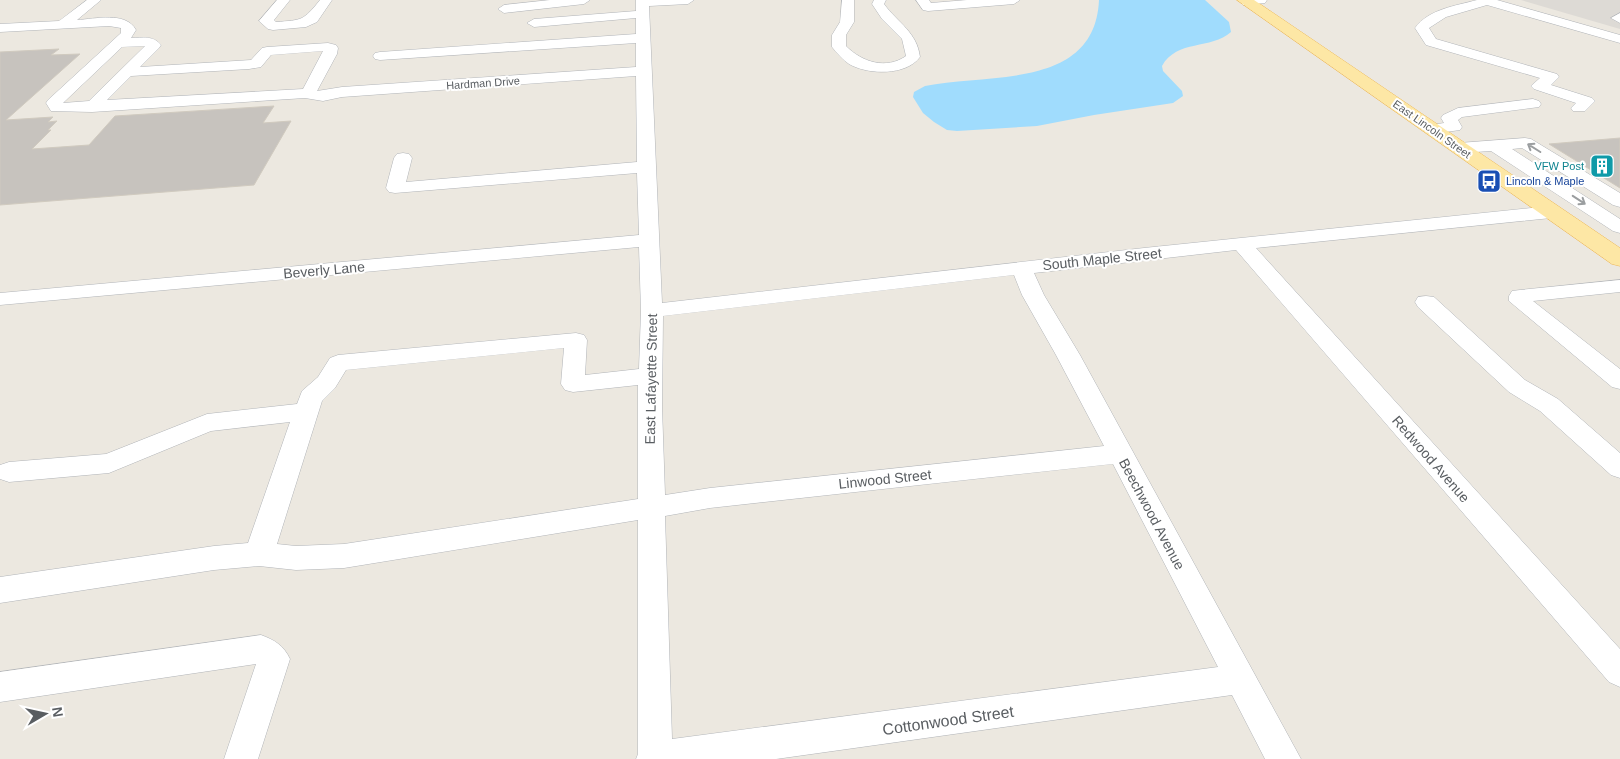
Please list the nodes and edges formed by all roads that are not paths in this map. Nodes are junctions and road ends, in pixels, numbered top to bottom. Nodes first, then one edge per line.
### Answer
1 (95, 0) edge
2 (284, 0) edge
3 (326, 0) edge
4 (584, 0) edge
5 (688, 0) edge
6 (848, 0) edge
7 (922, 0) edge
8 (1014, 0) edge
9 (880, 1) edge
10 (1251, 1) edge
11 (642, 6) edge
12 (504, 9) dead end
13 (574, 19) junction
14 (534, 22) dead end
15 (63, 24) junction
16 (0, 28) edge
17 (643, 38) junction
18 (1620, 38) edge
19 (575, 42) junction
20 (118, 43) junction
21 (380, 56) dead end
22 (643, 71) junction
23 (127, 72) junction
24 (308, 93) junction
25 (1533, 104) dead end
26 (92, 107) junction
27 (1579, 108) dead end
28 (1432, 129) junction
29 (1494, 145) junction
30 (1459, 148) junction
31 (403, 158) dead end
32 (646, 167) junction
33 (1620, 202) edge
34 (1551, 212) junction
35 (1620, 227) edge
36 (648, 240) junction
37 (1242, 245) junction
38 (1620, 259) edge
39 (1021, 268) junction
40 (1620, 286) edge
41 (0, 299) edge
42 (1426, 302) dead end
43 (652, 311) junction
44 (650, 376) junction
45 (1620, 381) edge
46 (306, 411) junction
47 (1119, 454) junction
48 (1620, 468) edge
49 (9, 472) dead end
50 (651, 508) junction
51 (258, 554) junction
52 (0, 590) edge
53 (1620, 672) edge
54 (1240, 679) junction
55 (0, 687) edge
56 (241, 759) edge
57 (654, 759) edge
58 (1284, 759) edge

1 - 15 street
2 - 3 street
4 - 12 street
5 - 11 street
6 - 9 street
6 - 9 street
7 - 8 street
10 - 28 main road, East Lincoln Street
11 - 13 street
11 - 17 street, East Lafayette Street
13 - 14 street
13 - 19 street
15 - 16 street
15 - 20 street
17 - 19 street
17 - 22 street, East Lafayette Street
18 - 27 street
19 - 21 street
20 - 23 street
20 - 26 street
22 - 24 street, Hardman Drive
22 - 32 street, East Lafayette Street
23 - 24 street
23 - 26 street
24 - 26 street
25 - 28 street
28 - 30 main road, East Lincoln Street
29 - 30 street
33 -> 29 street
29 -> 35 street
30 - 34 main road, East Lincoln Street
31 - 32 street
32 - 36 street, East Lafayette Street
34 - 37 street, South Maple Street
34 - 38 main road, East Lincoln Street
36 - 41 street, Beverly Lane
36 - 43 street, East Lafayette Street
37 - 39 street, South Maple Street
37 - 53 street, Redwood Avenue
39 - 43 street, South Maple Street
39 - 47 street, Beechwood Avenue
40 - 45 street
42 - 48 street
43 - 44 street, East Lafayette Street
44 - 46 street
44 - 50 street, East Lafayette Street
46 - 49 street
46 - 51 street
47 - 50 street, Linwood Street
47 - 54 street, Beechwood Avenue
50 - 51 street, Linwood Street
50 - 57 street, East Lafayette Street
51 - 52 street, Linwood Street
54 - 57 street, Cottonwood Street
54 - 58 street, Beechwood Avenue
55 - 56 street

